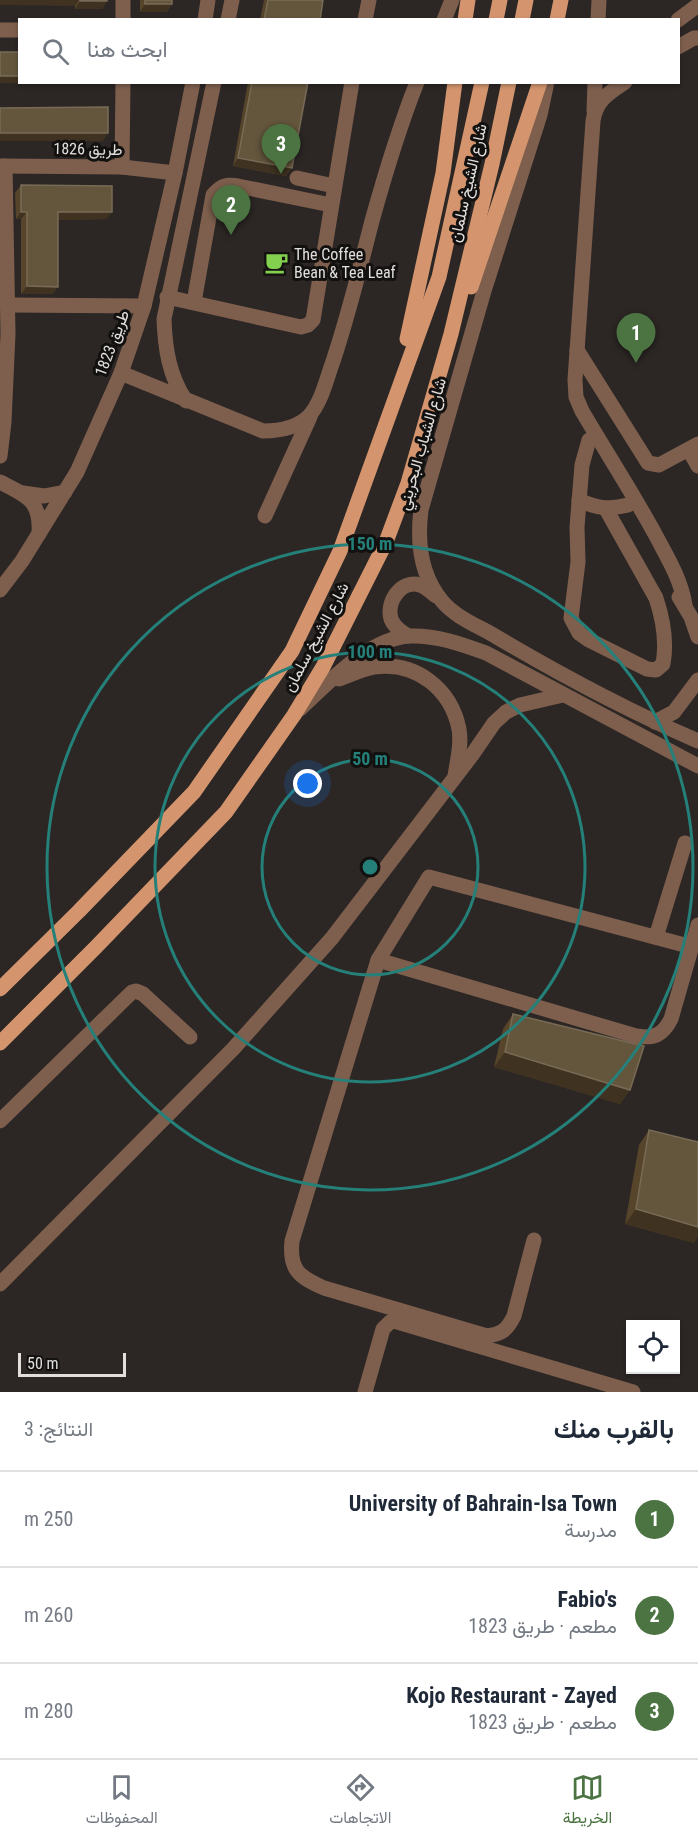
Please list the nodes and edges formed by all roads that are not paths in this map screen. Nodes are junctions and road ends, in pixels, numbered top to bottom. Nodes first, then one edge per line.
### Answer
1 (123, 0) edge
2 (208, 0) edge
3 (232, 0) edge
4 (369, 0) edge
5 (452, 0) edge
6 (468, 0) edge
7 (500, 0) edge
8 (526, 0) edge
9 (561, 0) edge
10 (599, 0) edge
11 (698, 6) edge
12 (123, 18) edge
13 (205, 18) edge
14 (228, 18) edge
15 (365, 18) edge
16 (445, 18) edge
17 (465, 18) edge
18 (496, 18) edge
19 (522, 18) edge
20 (557, 18) edge
21 (598, 18) edge
22 (680, 19) edge
23 (0, 30) edge
24 (18, 30) edge
25 (698, 38) edge
26 (680, 46) edge
27 (123, 84) edge
28 (193, 84) edge
29 (214, 84) edge
30 (352, 84) edge
31 (416, 84) edge
32 (455, 84) edge
33 (482, 84) edge
34 (509, 84) edge
35 (539, 84) edge
36 (547, 84) edge
37 (595, 84) edge
38 (622, 84) edge
39 (594, 114) junction
40 (3, 166) edge
41 (122, 167) junction
42 (175, 173) junction
43 (297, 178) dead end
44 (334, 186) junction
45 (331, 205) junction
46 (167, 297) junction
47 (194, 302) junction
48 (8, 305) junction
49 (144, 306) junction
50 (4, 334) edge
51 (452, 334) junction
52 (577, 350) junction
53 (121, 373) junction
54 (186, 401) junction
55 (392, 406) junction
56 (311, 415) junction
57 (591, 435) junction
58 (693, 447) edge
59 (0, 456) edge
60 (698, 466) edge
61 (0, 482) edge
62 (65, 492) junction
63 (22, 493) junction
64 (579, 500) junction
65 (628, 505) junction
66 (606, 509) junction
67 (265, 516) dead end
68 (39, 535) junction
69 (0, 590) edge
70 (441, 600) junction
71 (685, 605) junction
72 (408, 636) junction
73 (698, 637) edge
74 (698, 680) edge
75 (328, 684) junction
76 (563, 695) junction
77 (294, 715) junction
78 (655, 722) junction
79 (698, 741) edge
80 (698, 766) edge
81 (454, 778) junction
82 (684, 843) dead end
83 (698, 925) edge
84 (656, 937) junction
85 (692, 947) junction
86 (378, 960) junction
87 (25, 965) junction
88 (0, 979) edge
89 (0, 989) edge
90 (190, 1036) dead end
91 (0, 1043) edge
92 (0, 1121) edge
93 (534, 1240) dead end
94 (0, 1284) edge
95 (365, 1392) edge
96 (633, 1392) edge

1 - 12 street
2 - 13 street
3 - 14 street
4 - 15 street
5 - 16 street
6 - 17 main road
7 - 18 main road
8 - 19 main road
9 - 20 main road
10 - 21 street
11 - 22 street
23 - 24 street
25 - 26 street
27 - 41 street
28 - 42 street, طريق 1823
29 - 46 street
30 - 44 street
31 - 56 street
32 - 55 main road
33 - 55 main road, شارع الشيخ سلمان
34 - 51 main road, شارع الشيخ سلمان
35 - 51 main road
36 - 70 street, شارع الشباب البحريني
37 - 39 street
38 - 39 street
39 - 52 street
40 - 41 street, طريق 1826
40 - 48 street
41 - 42 street, طريق 1826
42 - 49 street, طريق 1823
43 - 44 street
44 - 45 street
45 - 47 street
45 - 47 street
46 - 47 street
46 - 54 street
48 - 49 street
48 - 50 street
49 - 53 street, طريق 1823
50 - 59 street
51 - 77 main road, شارع الشيخ سلمان
52 - 57 street
52 - 58 street
53 - 54 street
53 - 62 street, طريق 1823
54 - 56 street
55 - 87 main road, شارع الشيخ سلمان
56 - 67 street
57 - 64 street
57 - 65 street
57 - 71 street
58 - 60 street
61 - 63 street
62 - 63 street
62 - 68 street, طريق 1823
63 - 68 street
64 - 66 street
64 - 66 street
65 - 66 street
65 - 71 street
68 - 69 street, طريق 1823
70 - 72 street
70 - 78 street, شارع الشباب البحريني
71 - 73 street
72 - 75 street
72 - 76 street
74 - 78 street
75 - 77 street
75 - 81 street
76 - 80 street
76 - 81 street
77 - 91 main road, شارع الشيخ سلمان
78 - 79 street, شارع الشباب البحريني
81 - 94 street
82 - 84 street
83 - 85 street
84 - 85 street
84 - 86 street
85 - 86 street
86 - 93 street
87 - 88 main road
87 - 89 main road, شارع الشيخ سلمان
90 - 92 street
95 - 96 street

